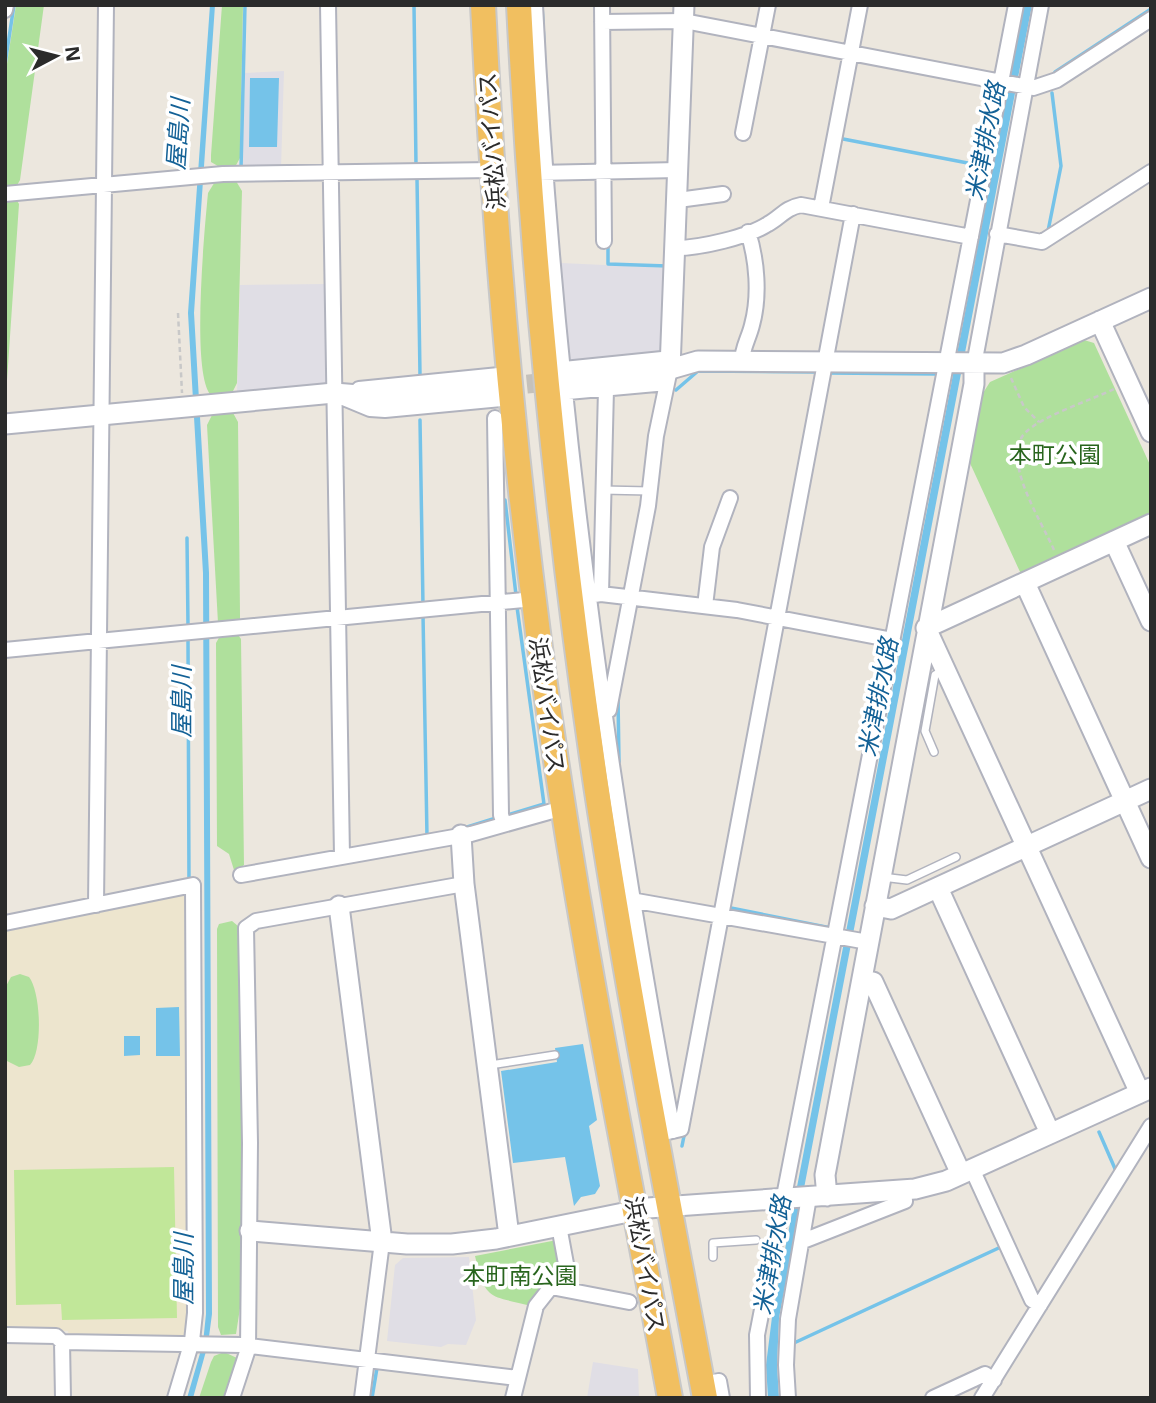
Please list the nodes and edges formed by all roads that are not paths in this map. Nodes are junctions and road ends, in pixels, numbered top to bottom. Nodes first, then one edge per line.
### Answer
1 (106, 5) edge
2 (328, 5) edge
3 (482, 5) edge
4 (519, 5) edge
5 (536, 5) edge
6 (602, 5) edge
7 (768, 5) edge
8 (860, 5) edge
9 (1016, 5) edge
10 (1041, 5) edge
11 (684, 13) edge
12 (1151, 19) edge
13 (602, 22) junction
14 (762, 37) junction
15 (850, 54) junction
16 (1003, 84) junction
17 (1022, 88) junction
18 (743, 133) dead end
19 (492, 170) junction
20 (603, 170) junction
21 (678, 170) junction
22 (537, 172) junction
23 (1151, 172) edge
24 (330, 173) junction
25 (103, 183) junction
26 (5, 194) edge
27 (723, 194) dead end
28 (678, 200) junction
29 (821, 208) junction
30 (853, 214) junction
31 (748, 232) junction
32 (997, 234) junction
33 (971, 237) junction
34 (604, 241) dead end
35 (676, 248) junction
36 (1151, 298) edge
37 (1100, 321) junction
38 (742, 362) junction
39 (825, 363) junction
40 (947, 364) junction
41 (972, 365) junction
42 (670, 370) junction
43 (558, 381) junction
44 (606, 389) junction
45 (503, 390) junction
46 (334, 393) junction
47 (100, 415) junction
48 (495, 418) dead end
49 (5, 424) edge
50 (1151, 432) edge
51 (495, 443) junction
52 (602, 490) junction
53 (651, 491) junction
54 (730, 498) dead end
55 (1151, 524) edge
56 (1114, 541) junction
57 (1024, 583) junction
58 (594, 595) junction
59 (631, 597) junction
60 (534, 599) junction
61 (498, 603) junction
62 (705, 606) junction
63 (337, 618) junction
64 (779, 618) junction
65 (1151, 621) edge
66 (926, 628) junction
67 (893, 640) junction
68 (97, 642) junction
69 (5, 650) edge
70 (946, 670) junction
71 (602, 711) junction
72 (934, 752) dead end
73 (1151, 789) edge
74 (1125, 802) junction
75 (563, 808) junction
76 (504, 824) junction
77 (461, 835) junction
78 (1027, 847) junction
79 (342, 856) junction
80 (956, 857) dead end
81 (1151, 858) edge
82 (241, 876) dead end
83 (889, 878) junction
84 (464, 884) junction
85 (937, 888) junction
86 (631, 900) junction
87 (96, 905) junction
88 (339, 906) junction
89 (875, 906) junction
90 (722, 914) junction
91 (5, 923) edge
92 (838, 936) junction
93 (863, 941) junction
94 (623, 949) junction
95 (862, 980) junction
96 (555, 1055) dead end
97 (487, 1066) junction
98 (1145, 1090) edge
99 (1151, 1126) edge
100 (664, 1132) junction
101 (1050, 1133) junction
102 (967, 1171) junction
103 (904, 1191) junction
104 (815, 1196) junction
105 (786, 1198) junction
106 (653, 1207) junction
107 (559, 1226) junction
108 (250, 1231) junction
109 (509, 1236) junction
110 (755, 1240) dead end
111 (803, 1241) junction
112 (382, 1242) junction
113 (713, 1257) dead end
114 (568, 1290) junction
115 (629, 1303) dead end
116 (1040, 1305) junction
117 (5, 1335) edge
118 (62, 1342) junction
119 (194, 1343) junction
120 (248, 1346) junction
121 (368, 1360) junction
122 (517, 1378) junction
123 (993, 1380) junction
124 (710, 1393) edge
125 (63, 1398) edge
126 (175, 1398) edge
127 (232, 1398) edge
128 (362, 1398) edge
129 (513, 1398) edge
130 (670, 1398) edge
131 (681, 1398) edge
132 (758, 1398) edge
133 (788, 1398) edge
134 (933, 1398) edge
135 (982, 1398) edge

1 - 25 street
2 - 24 street
3 - 19 highway, 浜松バイパス
4 - 22 highway, 浜松バイパス
5 - 22 street
6 - 13 street
7 - 14 street
8 - 15 street
9 - 16 street
10 - 17 street
11 - 13 street
11 - 14 street
11 - 21 street
12 - 17 street
13 - 20 street
14 - 15 street
14 - 18 street
15 - 16 street
15 - 29 street
16 - 17 street
16 - 33 street
17 - 32 street
19 - 24 street
19 - 45 highway, 浜松バイパス
20 - 21 street
20 - 22 street
20 - 34 street
21 - 28 street
22 - 43 highway, 浜松バイパス
23 - 32 street
24 - 25 street
24 - 46 street
25 - 26 street
25 - 47 street
27 - 28 street
28 - 35 street
29 - 30 street
29 - 31 street
30 - 33 street
30 - 39 street
31 - 35 street
31 - 38 street
32 - 41 street
33 - 40 street
35 - 42 street
36 - 37 street
37 - 41 street
37 - 50 street
38 - 39 street
38 - 42 street
39 - 40 street
39 - 64 street
40 - 41 street
40 - 67 street
41 - 66 street
42 - 43 street
42 - 44 street
42 - 53 street
43 - 44 street
43 - 58 street
43 - 94 highway, 浜松バイパス
44 - 52 street
45 - 46 street
45 - 51 street
45 - 60 highway, 浜松バイパス
46 - 47 street
46 - 63 street
47 - 49 street
47 - 68 street
48 - 51 street
51 - 61 street
52 - 53 lane
52 - 58 street
53 - 59 street
54 - 62 street
55 - 56 street
56 - 57 street
56 - 65 street
57 - 66 street
57 - 74 street
58 - 59 street
58 - 71 street
59 - 62 street
59 - 71 street
60 - 61 street
60 - 75 highway, 浜松バイパス
61 - 63 street
61 - 76 street
62 - 64 street
63 - 68 street
63 - 79 street
64 - 67 street
64 - 90 street
66 - 70 street
66 - 83 street
67 - 92 street
68 - 69 street
68 - 87 street
70 - 72 lane
70 - 78 street
71 - 86 street
73 - 74 street
74 - 78 street
74 - 81 street
75 - 76 street
75 - 106 highway, 浜松バイパス
76 - 77 street
77 - 79 street
77 - 84 street
78 - 85 street
78 - 98 street
79 - 82 street
80 - 83 lane
83 - 89 street
84 - 88 street
84 - 97 street
85 - 89 street
85 - 101 street
86 - 90 street
86 - 100 street
87 - 91 street
87 - 119 street
88 - 108 street
88 - 112 street
89 - 93 street
90 - 92 street
90 - 100 street
92 - 93 street
92 - 105 street
93 - 95 street
94 - 100 highway, 浜松バイパス
94 - 106 highway
95 - 102 street
95 - 104 street
96 - 97 lane
97 - 109 street
98 - 101 street
99 - 116 street
100 - 106 highway, 浜松バイパス
101 - 102 street
102 - 103 street
102 - 116 street
103 - 104 street
103 - 111 street
104 - 105 street
104 - 111 street
105 - 106 street
105 - 132 street
106 - 107 street
106 - 124 highway, 浜松バイパス
106 - 130 highway, 浜松バイパス
106 - 131 highway
107 - 109 street
107 - 114 street
108 - 112 street
108 - 120 street
109 - 112 street
110 - 113 lane
111 - 133 street
112 - 121 street
114 - 115 street
114 - 122 street
116 - 123 street
117 - 118 street
118 - 119 street
118 - 125 street
119 - 120 street
119 - 126 street
120 - 121 street
120 - 127 street
121 - 122 street
121 - 128 street
122 - 129 street
123 - 134 street
123 - 135 street

